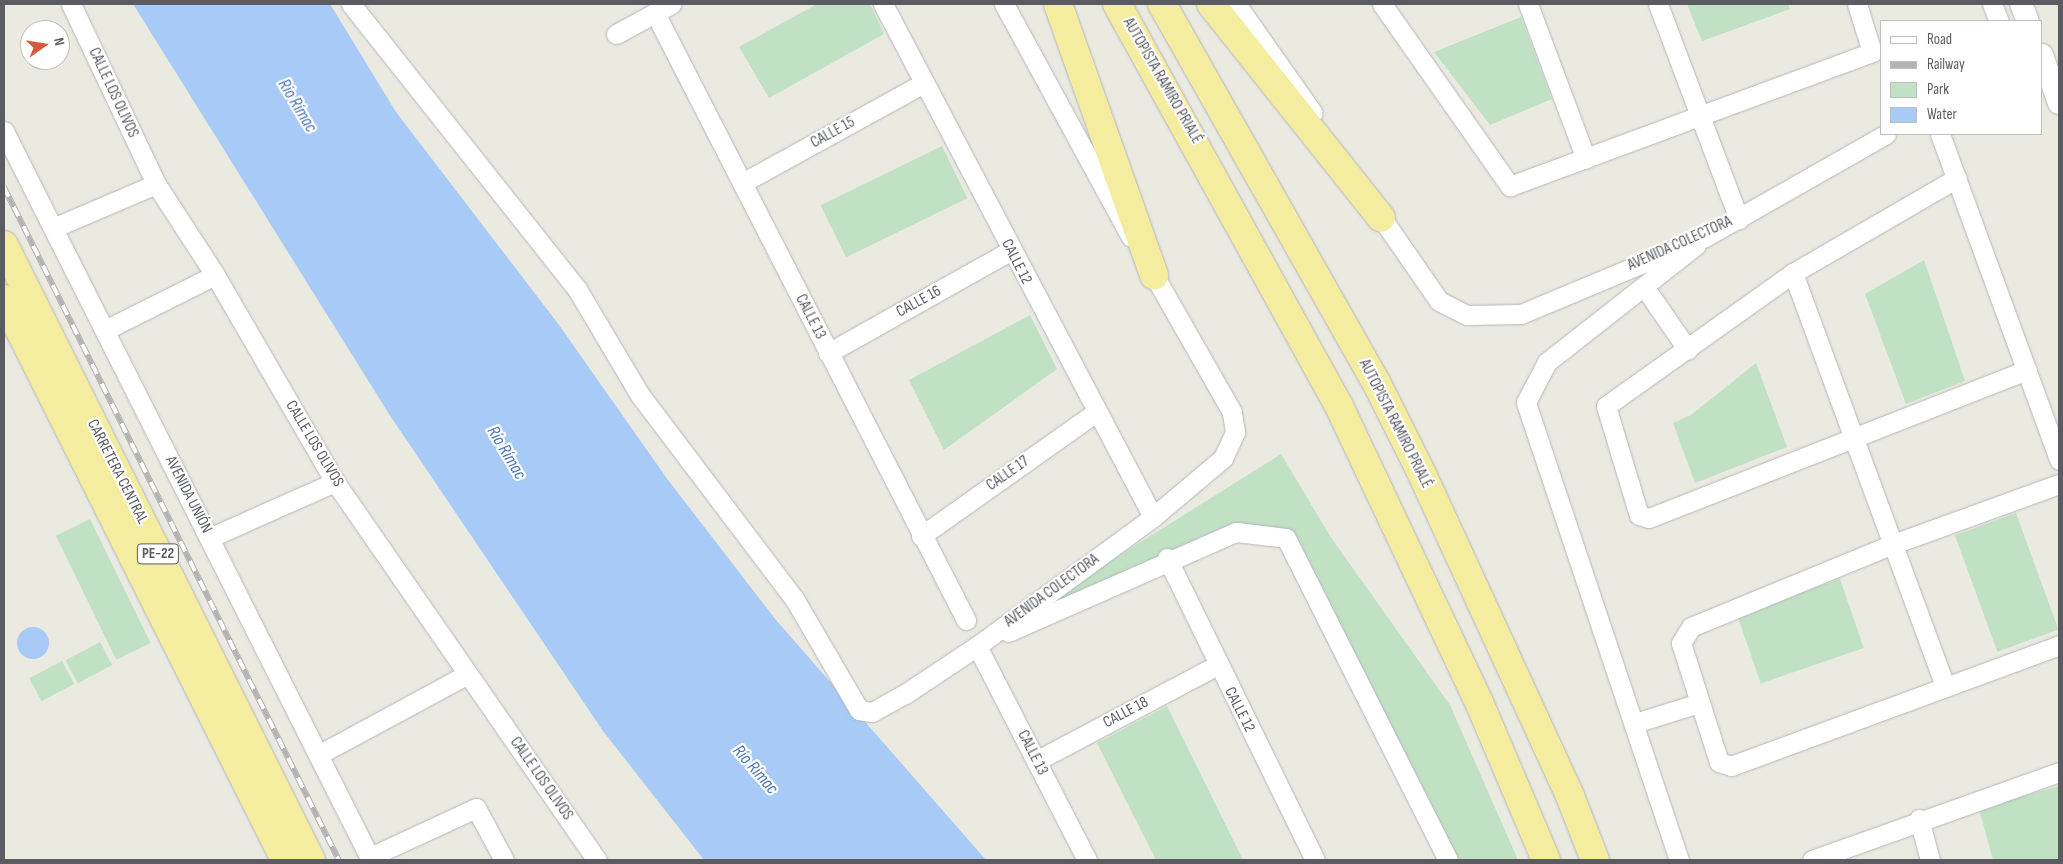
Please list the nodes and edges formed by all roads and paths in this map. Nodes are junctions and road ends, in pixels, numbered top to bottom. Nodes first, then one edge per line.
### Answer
1 (71, 4) edge
2 (351, 4) edge
3 (883, 4) edge
4 (1004, 4) edge
5 (1058, 4) edge
6 (1117, 4) edge
7 (1162, 4) edge
8 (1212, 4) edge
9 (1236, 4) edge
10 (1383, 4) edge
11 (1528, 4) edge
12 (1658, 4) edge
13 (1857, 4) edge
14 (1992, 4) edge
15 (2021, 4) edge
16 (663, 8) edge
17 (1999, 20) edge
18 (2028, 20) edge
19 (616, 34) dead end
20 (2043, 55) edge
21 (2043, 58) edge
22 (2059, 60) edge
23 (924, 83) junction
24 (2059, 103) edge
25 (1699, 117) junction
26 (4, 131) edge
27 (1884, 135) edge
28 (1940, 135) edge
29 (1586, 159) junction
30 (1957, 178) junction
31 (742, 183) junction
32 (156, 184) junction
33 (1381, 218) junction
34 (1739, 219) junction
35 (53, 228) junction
36 (1705, 237) junction
37 (4, 245) edge
38 (1010, 251) junction
39 (1793, 273) junction
40 (215, 275) junction
41 (1154, 276) junction
42 (1645, 288) junction
43 (4, 299) edge
44 (105, 330) junction
45 (1688, 350) junction
46 (828, 353) junction
47 (2026, 370) junction
48 (1095, 413) junction
49 (1853, 436) junction
50 (2059, 460) edge
51 (335, 482) junction
52 (2059, 484) edge
53 (1153, 517) junction
54 (921, 536) junction
55 (209, 538) junction
56 (1893, 544) junction
57 (1167, 558) junction
58 (966, 620) dead end
59 (2059, 645) edge
60 (977, 646) junction
61 (1216, 665) junction
62 (468, 674) junction
63 (1945, 687) junction
64 (1699, 703) junction
65 (1635, 723) junction
66 (318, 754) junction
67 (1036, 761) junction
68 (2059, 772) edge
69 (1919, 820) junction
70 (371, 859) edge
71 (1442, 859) edge
72 (285, 860) edge
73 (312, 860) edge
74 (504, 860) edge
75 (597, 860) edge
76 (1087, 860) edge
77 (1315, 860) edge
78 (1546, 860) edge
79 (1595, 860) edge
80 (1679, 860) edge
81 (1812, 860) edge
82 (1930, 860) edge

1 - 32 street, CALLE LOS OLIVOS
2 - 60 street, AVENIDA COLECTORA
3 - 23 street, CALLE 12
4 - 41 street
5 - 41 highway
6 - 78 highway, AUTOPISTA RAMIRO PRIALÉ
7 - 79 highway, AUTOPISTA RAMIRO PRIALÉ
8 - 33 highway
9 - 33 street
10 - 29 street
11 - 29 street
12 - 25 street
13 - 25 street
14 - 17 street
15 - 18 street
16 - 19 street
16 - 31 street, CALLE 13
20 - 22 street
21 - 24 street
23 - 31 street, CALLE 15
23 - 38 street, CALLE 12
25 - 29 street
25 - 34 street
26 - 35 street, AVENIDA UNIÓN
27 - 34 street, AVENIDA COLECTORA
28 - 30 street
30 - 39 street
30 - 47 street
31 - 46 street, CALLE 13
32 - 35 street
32 - 40 street, CALLE LOS OLIVOS
33 - 36 street, AVENIDA COLECTORA
34 - 36 street, AVENIDA COLECTORA
35 - 44 street, AVENIDA UNIÓN
36 - 42 street
37 - 73 highway, CARRETERA CENTRAL / PE-22
38 - 46 street, CALLE 16
38 - 48 street, CALLE 12
39 - 45 street
39 - 49 street
40 - 44 street
40 - 51 street, CALLE LOS OLIVOS
41 - 53 street, AVENIDA COLECTORA
42 - 45 street
42 - 65 street
43 - 72 highway, CARRETERA CENTRAL / PE-22
44 - 55 street, AVENIDA UNIÓN
45 - 49 street
46 - 54 street, CALLE 13
47 - 49 street
47 - 50 street
48 - 53 street, CALLE 12
48 - 54 street, CALLE 17
49 - 56 street
51 - 55 street
51 - 62 street, CALLE LOS OLIVOS
52 - 56 street
53 - 60 street, AVENIDA COLECTORA
54 - 58 street, CALLE 13
55 - 66 street, AVENIDA UNIÓN
56 - 63 street
56 - 64 street
57 - 60 street
57 - 61 street, CALLE 12
57 - 71 street
59 - 63 street
60 - 67 street, CALLE 13
61 - 67 street, CALLE 18
61 - 77 street, CALLE 12
62 - 66 street
62 - 75 street, CALLE LOS OLIVOS
63 - 64 street
64 - 65 street
65 - 80 street
66 - 70 street, AVENIDA UNIÓN
67 - 76 street, CALLE 13
68 - 69 street
69 - 81 street
69 - 82 street
70 - 74 street

